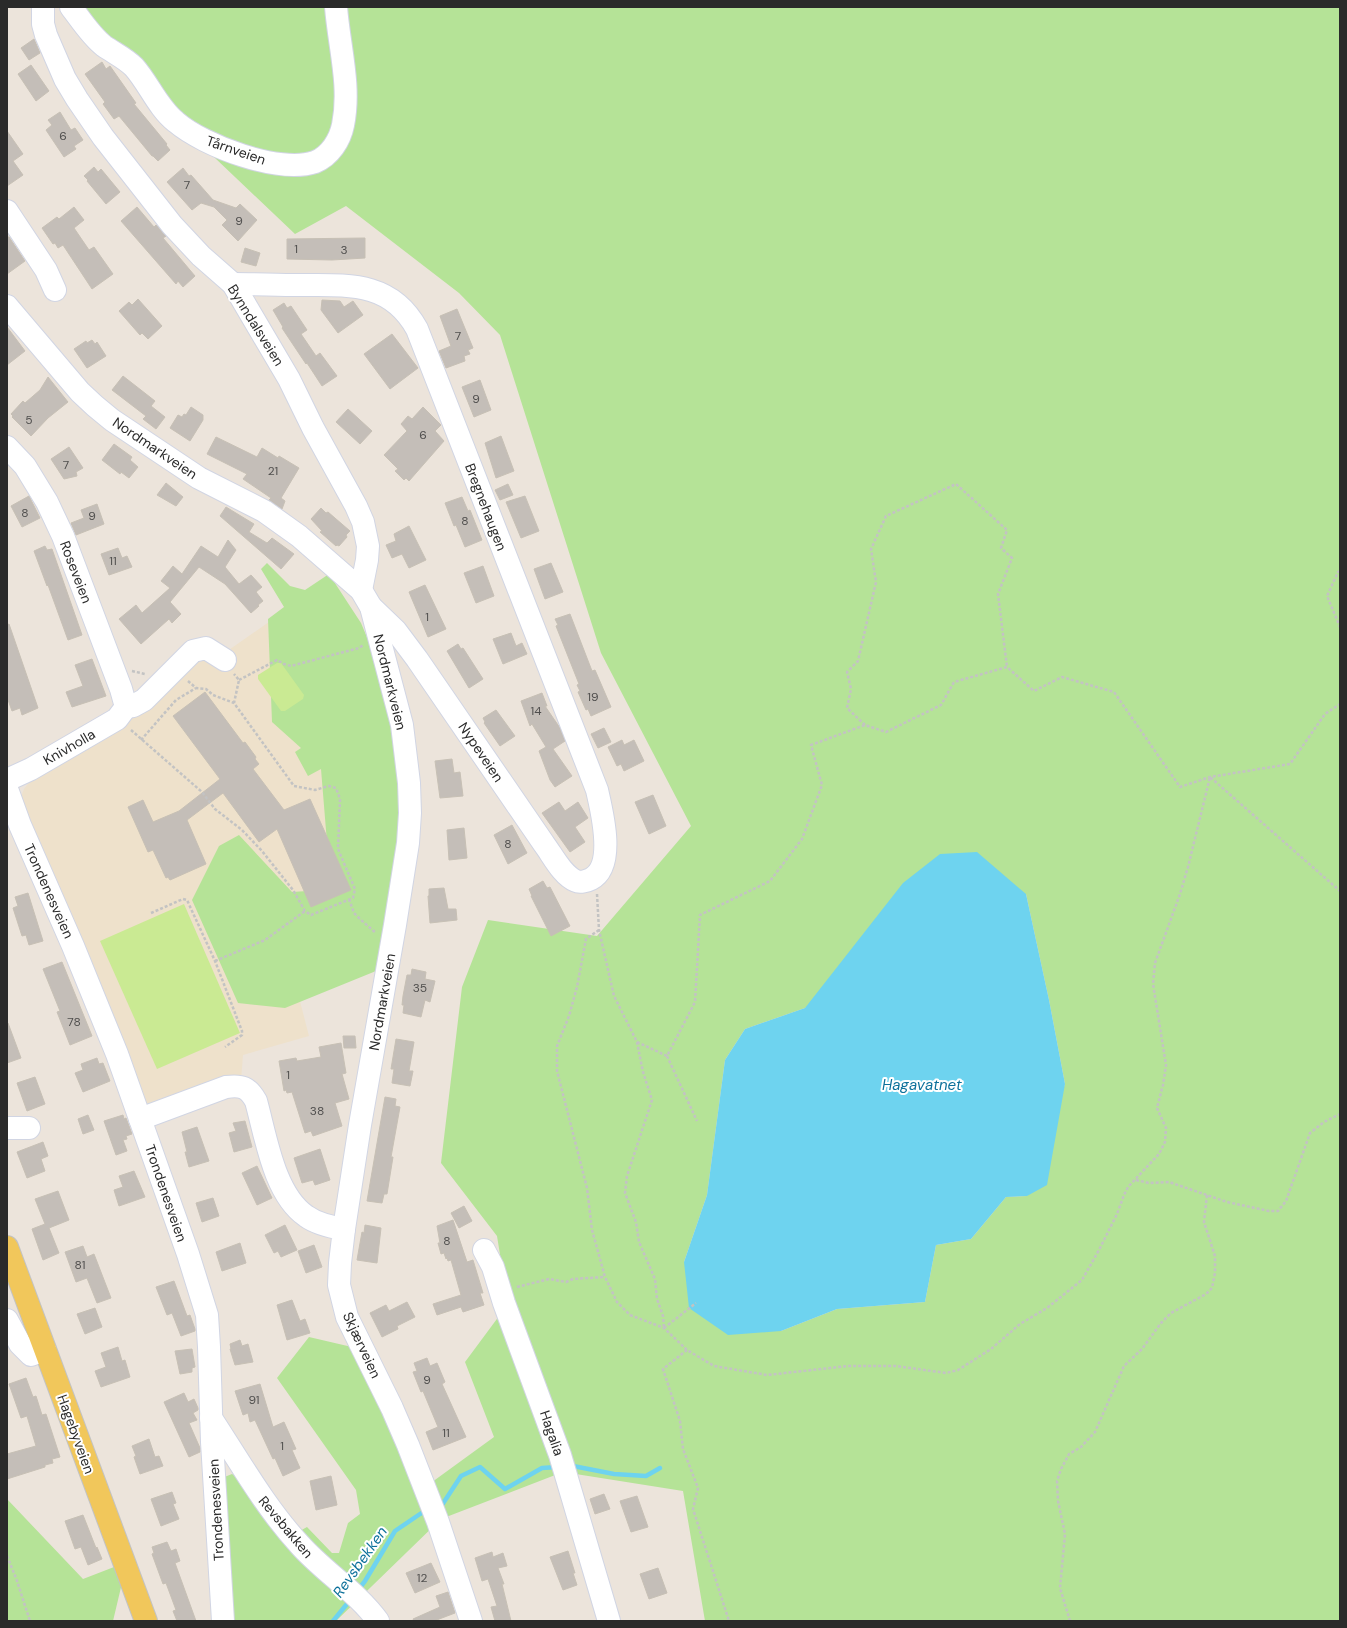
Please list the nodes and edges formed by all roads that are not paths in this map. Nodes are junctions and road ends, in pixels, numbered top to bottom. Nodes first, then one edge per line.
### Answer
1 (43, 7) edge
2 (71, 7) edge
3 (336, 7) edge
4 (7, 211) edge
5 (233, 284) junction
6 (55, 290) dead end
7 (7, 306) edge
8 (7, 447) edge
9 (366, 599) junction
10 (225, 660) road end
11 (122, 713) junction
12 (7, 780) edge
13 (7, 788) edge
14 (14, 828) edge
15 (596, 876) joint
16 (140, 1119) junction
17 (7, 1128) edge
18 (29, 1128) dead end
19 (344, 1229) junction
20 (7, 1247) edge
21 (484, 1250) dead end
22 (7, 1320) edge
23 (45, 1350) junction
24 (211, 1418) junction
25 (360, 1611) edge
26 (146, 1621) edge
27 (222, 1621) edge
28 (378, 1621) edge
29 (472, 1621) edge
30 (609, 1621) edge

1 - 5 street, Bynndalsveien
2 - 3 street, Tårnveien
4 - 6 street
5 - 9 street, Bynndalsveien
5 - 15 street, Bregnehaugen
7 - 9 street, Nordmarkveien
8 - 11 street, Roseveien
9 - 15 street, Nypeveien
9 - 19 street, Nordmarkveien
10 - 11 street, Knivholla
11 - 12 street, Knivholla
13 - 14 street, Trondenesveien
14 - 16 street, Trondenesveien
16 - 19 street
16 - 24 street, Trondenesveien
17 - 18 street
19 - 29 street, Skjærveien
20 - 23 main road, Hagebyveien
21 - 30 street, Hagalia
22 - 23 street
23 - 26 main road, Hagebyveien
24 - 25 street, Revsbakken
24 - 27 street, Trondenesveien
25 - 28 street, Revsbakken

